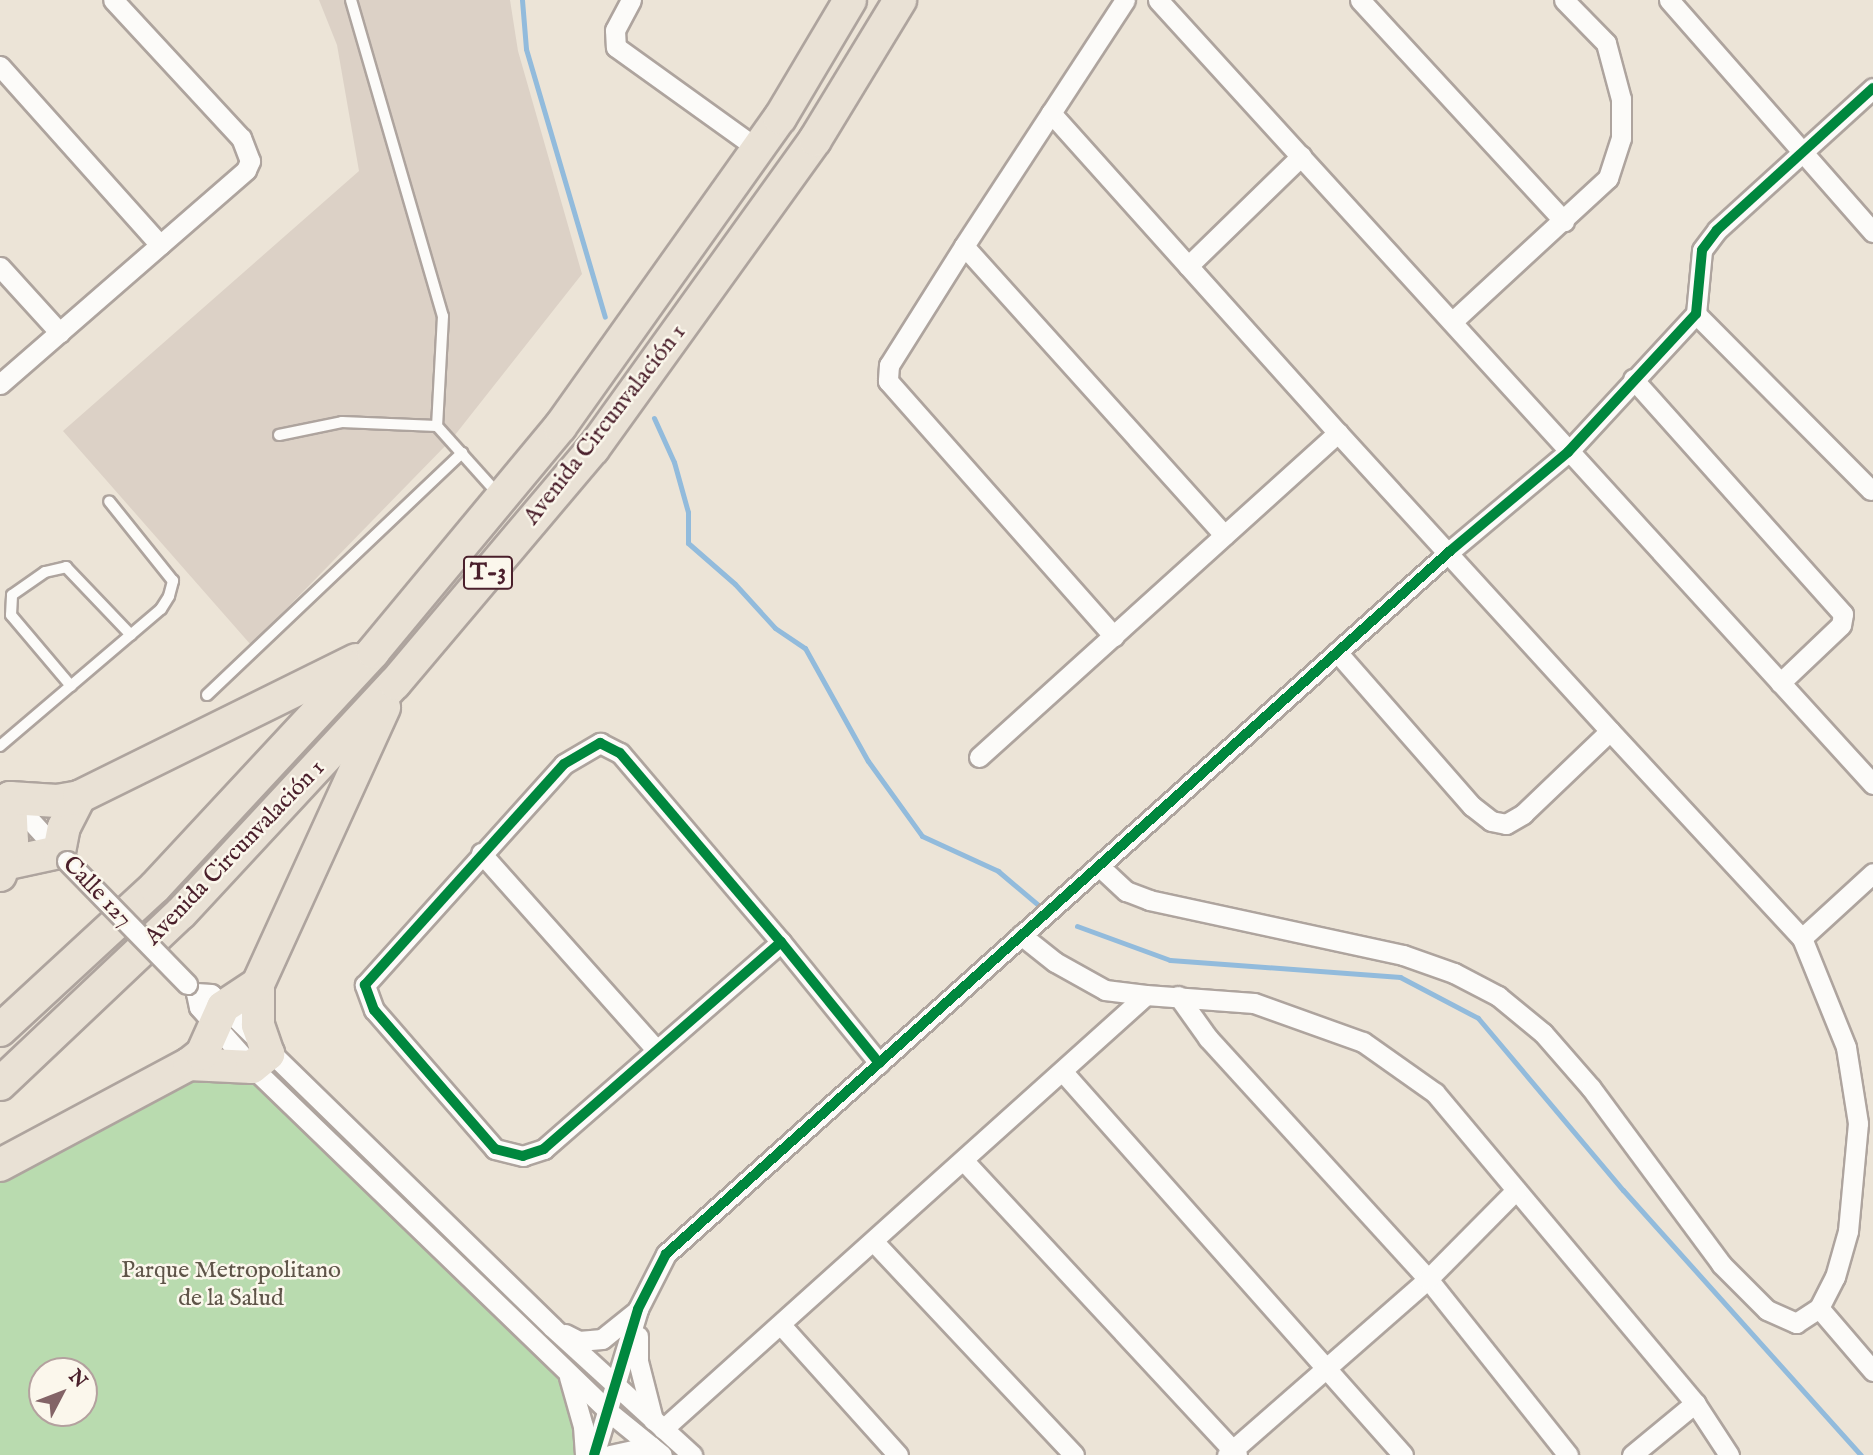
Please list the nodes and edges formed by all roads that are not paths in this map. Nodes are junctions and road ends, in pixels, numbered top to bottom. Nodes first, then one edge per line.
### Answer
1 (113, 0) edge
2 (351, 0) edge
3 (631, 0) edge
4 (840, 0) edge
5 (850, 0) edge
6 (900, 0) edge
7 (1125, 0) edge
8 (1158, 0) edge
9 (1360, 0) edge
10 (1564, 0) edge
11 (1670, 0) edge
12 (831, 32) junction
13 (0, 66) edge
14 (1873, 88) edge
15 (1051, 113) junction
16 (758, 149) junction
17 (1805, 154) junction
18 (1301, 156) junction
19 (1564, 221) junction
20 (1873, 232) edge
21 (160, 246) junction
22 (964, 246) junction
23 (0, 267) edge
24 (1188, 267) junction
25 (1696, 314) junction
26 (1453, 321) junction
27 (60, 333) junction
28 (1633, 379) junction
29 (0, 384) edge
30 (437, 426) junction
31 (1338, 433) junction
32 (279, 435) dead end
33 (1568, 452) junction
34 (462, 453) junction
35 (1871, 490) dead end
36 (501, 497) junction
37 (109, 501) dead end
38 (1224, 535) junction
39 (1450, 551) junction
40 (131, 635) junction
41 (1114, 636) junction
42 (373, 652) junction
43 (1337, 652) junction
44 (1780, 682) junction
45 (396, 683) junction
46 (71, 686) junction
47 (207, 695) dead end
48 (1610, 731) junction
49 (0, 746) edge
50 (979, 757) dead end
51 (1873, 784) edge
52 (5, 794) edge
53 (79, 797) junction
54 (481, 853) junction
55 (63, 857) junction
56 (1099, 866) junction
57 (4, 869) edge
58 (1873, 873) edge
59 (1021, 935) junction
60 (1802, 938) junction
61 (781, 942) junction
62 (258, 984) junction
63 (1146, 995) junction
64 (1178, 996) junction
65 (205, 1001) junction
66 (0, 1030) edge
67 (655, 1048) junction
68 (260, 1060) junction
69 (879, 1063) junction
70 (189, 1064) junction
71 (1063, 1072) junction
72 (0, 1084) edge
73 (964, 1161) junction
74 (0, 1165) edge
75 (1516, 1190) junction
76 (874, 1242) junction
77 (1428, 1279) junction
78 (1819, 1308) junction
79 (639, 1309) junction
80 (781, 1325) junction
81 (552, 1327) junction
82 (1326, 1367) junction
83 (1873, 1371) edge
84 (568, 1372) junction
85 (617, 1389) junction
86 (1695, 1403) junction
87 (609, 1412) junction
88 (658, 1425) junction
89 (657, 1451) edge
90 (1232, 1453) edge
91 (690, 1454) edge
92 (585, 1455) edge
93 (594, 1455) edge
94 (610, 1455) edge
95 (898, 1455) edge
96 (1074, 1455) edge
97 (1403, 1455) edge
98 (1568, 1455) edge
99 (1632, 1455) edge
100 (1729, 1455) edge

1 - 21 street
2 - 30 lane
3 - 16 street
4 - 12 lane
5 - 12 main road, Avenida Circunvalación 1 / T-3
6 - 45 main road, Avenida Circunvalación 1 / T-3
7 - 15 street
8 - 18 street
9 - 19 street
10 - 19 street
11 - 17 street
12 - 16 main road, Avenida Circunvalación 1 / T-3
13 - 21 street
14 - 17 street
15 - 22 street
15 - 24 street
16 - 36 main road, Avenida Circunvalación 1 / T-3
17 - 20 street
17 - 25 street
18 - 24 street
18 - 26 street
19 - 26 street
21 - 27 street
22 - 38 street
22 - 41 street
23 - 27 street
24 - 31 street
25 - 28 street
25 - 35 street
26 - 33 street
27 - 29 street
28 - 33 street
28 - 44 street
30 - 32 lane
30 - 34 lane
31 - 38 street
31 - 39 street
33 - 39 street
33 - 44 street
34 - 36 lane
34 - 47 lane
36 - 42 main road, Avenida Circunvalación 1 / T-3
37 - 40 lane
38 - 41 street
39 - 43 street
39 - 48 street
40 - 46 lane
40 - 46 lane
41 - 50 street
42 - 53 main road
42 - 66 main road, Avenida Circunvalación 1 / T-3
43 - 48 street
43 - 56 street
44 - 51 street
45 - 62 main road
45 - 72 main road, Avenida Circunvalación 1 / T-3
46 - 49 lane
48 - 60 street
52 - 53 main road
52 - 55 street, Calle 127
52 - 57 main road
53 - 55 main road
54 - 61 street
54 - 67 street
54 - 67 street
55 - 57 main road
55 - 65 street, Calle 127, bridge
56 - 59 street
56 - 78 street
58 - 60 street
59 - 63 street
59 - 69 street
60 - 78 street
61 - 67 street
61 - 69 street
62 - 65 main road
62 - 68 main road
63 - 64 street
63 - 71 street
64 - 75 street
64 - 77 street
65 - 68 street, Calle 127
65 - 70 main road
68 - 70 main road
68 - 81 street
68 - 84 street
69 - 79 street
70 - 74 main road
71 - 73 street
71 - 82 street
73 - 76 street
73 - 90 street
75 - 77 street
75 - 86 street
76 - 80 street
76 - 96 street
77 - 82 street
77 - 98 street
78 - 83 street
79 - 81 street
79 - 85 street
79 - 88 street
80 - 88 street
80 - 95 street
81 - 85 street
82 - 90 street
82 - 97 street
84 - 87 street
84 - 92 street
85 - 87 street
85 - 88 street
86 - 99 street
86 - 100 street
87 - 89 street
87 - 93 street
88 - 91 street
89 - 94 street

